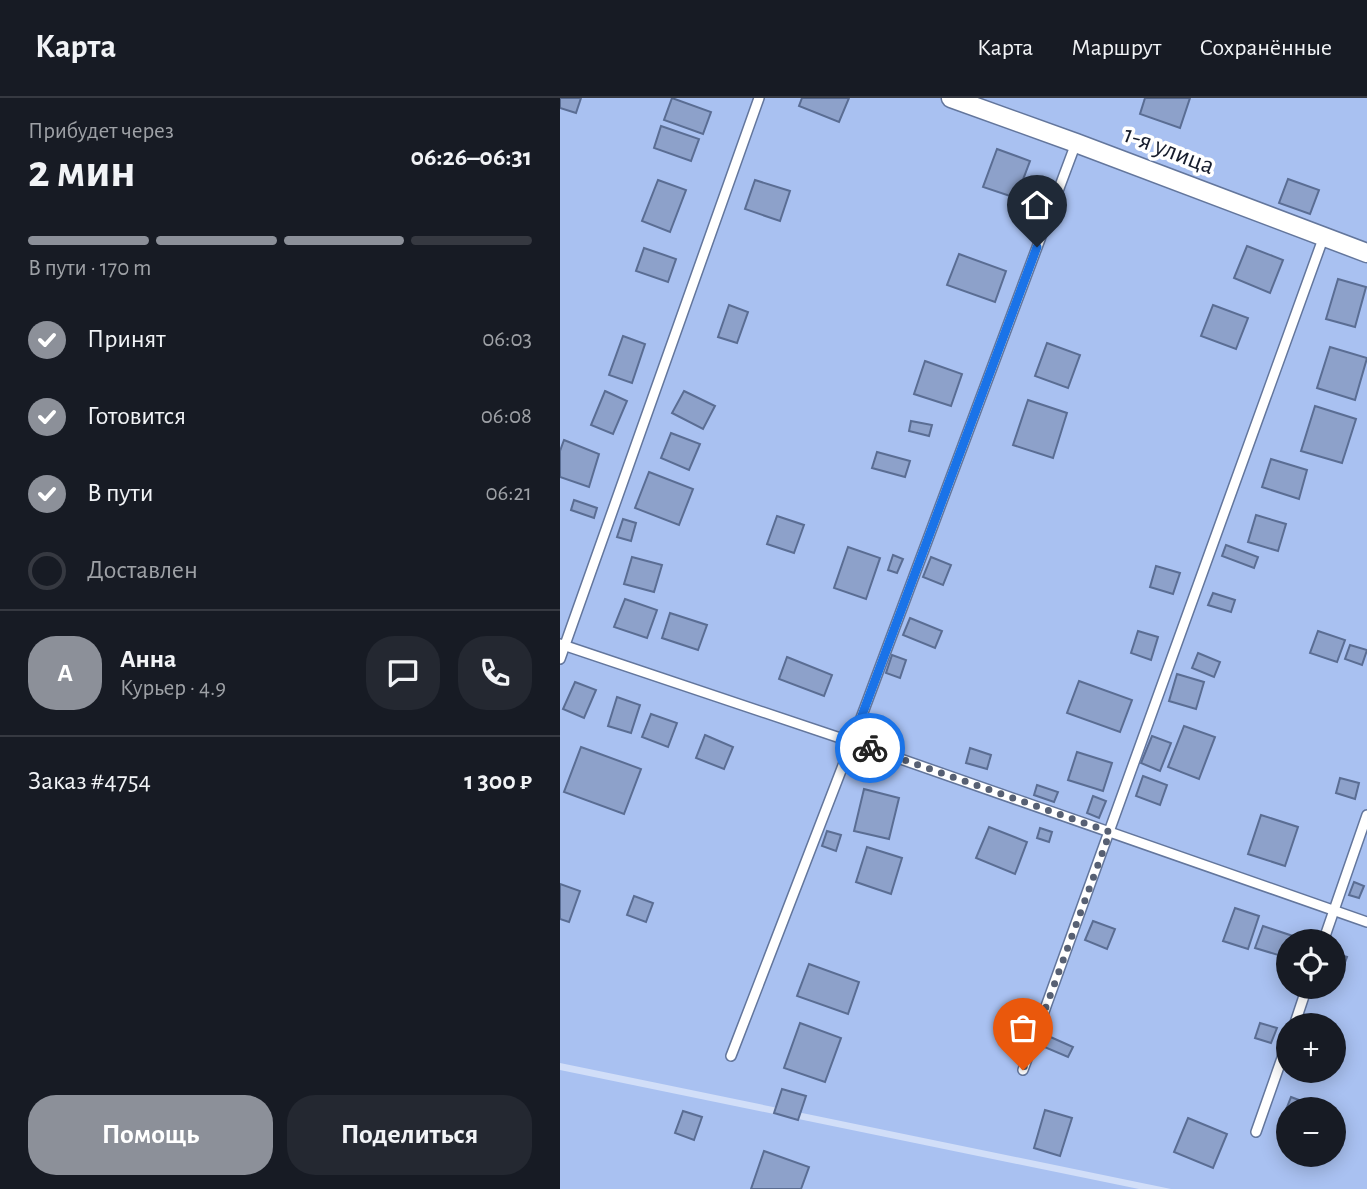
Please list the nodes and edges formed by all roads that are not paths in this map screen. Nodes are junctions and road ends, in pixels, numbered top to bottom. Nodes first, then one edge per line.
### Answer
1 (759, 98) edge
2 (951, 98) edge
3 (1076, 143) junction
4 (1324, 236) junction
5 (1367, 253) edge
6 (562, 645) edge
7 (560, 659) edge
8 (852, 742) junction
9 (1367, 815) edge
10 (1110, 832) junction
11 (1334, 910) junction
12 (1367, 922) edge
13 (1327, 929) edge
14 (731, 1056) dead end
15 (1023, 1070) dead end
16 (1276, 1075) edge
17 (1256, 1132) dead end

1 - 6 lane
2 - 3 street, 1-я улица
3 - 4 street, 1-я улица
3 - 8 lane
4 - 5 street, 1-я улица
4 - 10 lane
6 - 7 lane
6 - 8 lane
8 - 10 lane
8 - 14 lane
9 - 11 lane
10 - 11 lane
10 - 15 lane
11 - 12 lane
11 - 13 lane
16 - 17 lane

